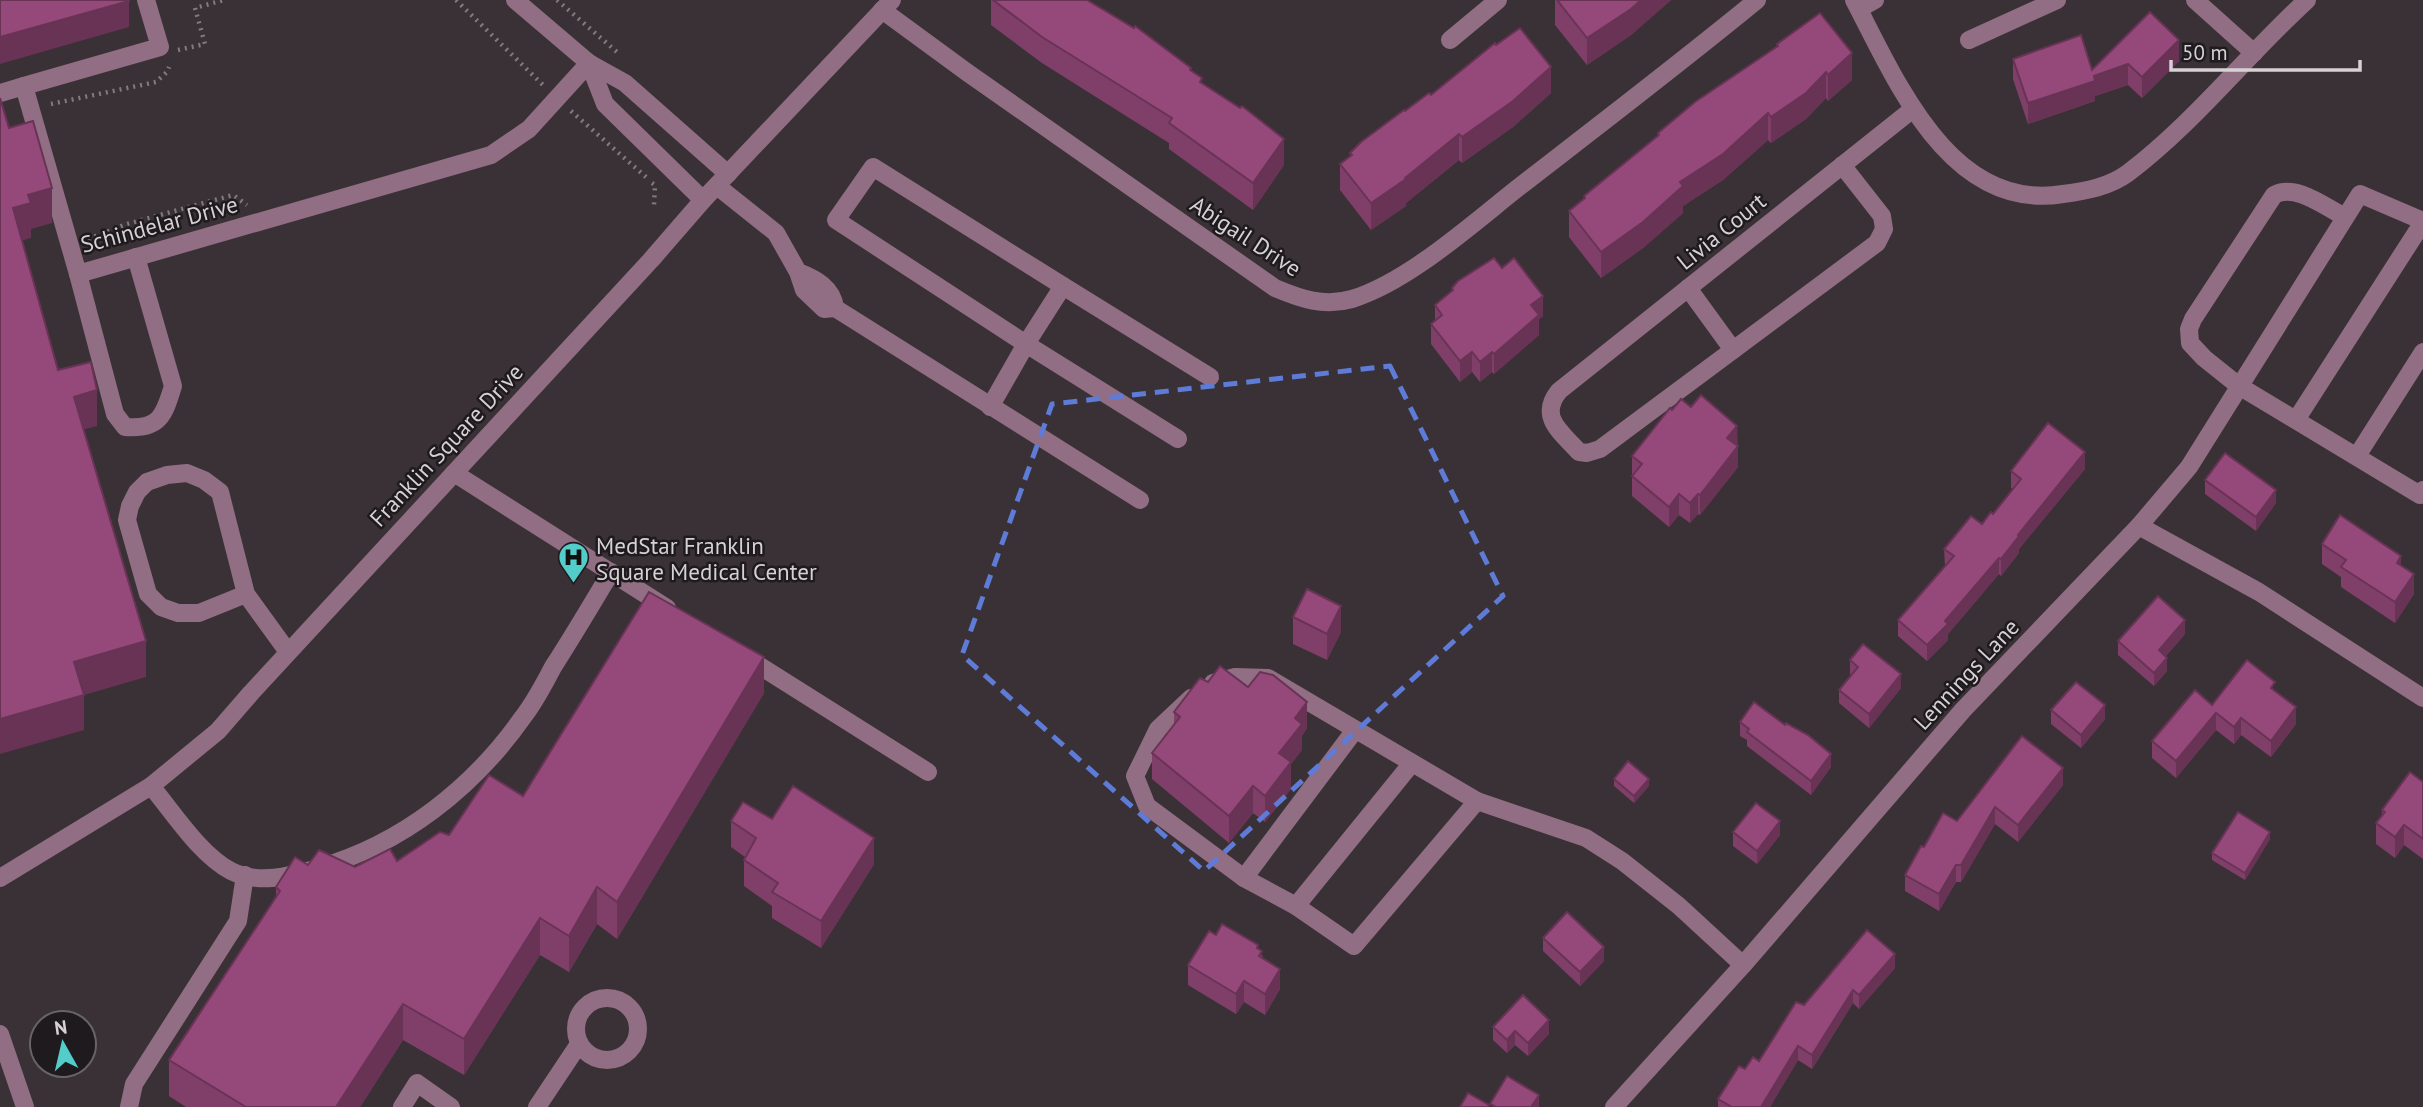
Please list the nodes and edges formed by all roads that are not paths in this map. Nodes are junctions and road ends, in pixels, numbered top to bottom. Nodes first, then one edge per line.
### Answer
1 (146, 0) edge
2 (516, 0) edge
3 (1498, 0) edge
4 (1757, 0) edge
5 (1875, 0) edge
6 (2057, 0) edge
7 (2195, 0) edge
8 (2307, 0) edge
9 (887, 5) edge
10 (1856, 5) edge
11 (1450, 40) dead end
12 (1969, 40) dead end
13 (2254, 53) junction
14 (589, 63) junction
15 (24, 86) junction
16 (0, 93) edge
17 (1913, 109) junction
18 (1842, 165) junction
19 (722, 180) junction
20 (704, 200) junction
21 (2345, 217) junction
22 (2423, 222) edge
23 (136, 257) junction
24 (78, 274) junction
25 (1063, 286) junction
26 (1688, 288) junction
27 (1026, 344) junction
28 (1733, 350) junction
29 (2423, 352) edge
30 (1210, 377) dead end
31 (2239, 386) junction
32 (990, 407) junction
33 (2296, 420) junction
34 (1178, 439) dead end
35 (2357, 456) junction
36 (454, 473) junction
37 (2422, 494) edge
38 (1140, 500) dead end
39 (2139, 526) junction
40 (611, 572) junction
41 (246, 594) junction
42 (679, 615) edge
43 (724, 643) edge
44 (288, 652) junction
45 (2423, 698) edge
46 (1355, 730) junction
47 (1412, 762) junction
48 (928, 772) dead end
49 (151, 786) junction
50 (1478, 800) junction
51 (245, 875) junction
52 (1244, 877) junction
53 (0, 878) edge
54 (1296, 906) junction
55 (1743, 965) junction
56 (0, 1034) edge
57 (579, 1044) dead end
58 (25, 1107) edge
59 (129, 1107) edge
60 (402, 1107) edge
61 (452, 1107) edge
62 (537, 1107) edge
63 (1614, 1107) edge

1 - 15 street
2 - 14 street
3 - 11 street
4 - 9 street, Abigail Drive
5 - 10 street
6 - 12 street
7 - 13 street
8 - 13 street
9 - 19 street, Franklin Square Drive
10 - 17 street
13 - 17 street
14 - 19 street
14 - 20 street
14 - 23 street, Schindelar Drive
15 - 16 street
15 - 24 street, Schindelar Drive
17 - 18 street, Livia Court
18 - 26 street, Livia Court
18 - 28 street
19 - 20 street, Franklin Square Drive
19 - 32 street
20 - 36 street, Franklin Square Drive
21 - 22 street, Lennings Lane
21 - 31 street, Lennings Lane
21 - 31 street
22 - 33 street
23 - 24 street, Schindelar Drive
23 - 24 street
25 - 27 street
25 - 27 street
25 - 30 street
26 - 28 street
26 - 28 street, Livia Court
27 - 32 street
27 - 34 street
29 - 35 street
31 - 33 street
31 - 39 street, Lennings Lane
32 - 38 street
33 - 35 street
35 - 37 street
36 - 40 street
36 - 44 street, Franklin Square Drive
39 - 45 street
39 - 55 street, Lennings Lane
40 - 42 street
40 - 51 street
41 - 41 street
41 - 44 street
43 - 48 street
44 - 49 street, Franklin Square Drive
46 - 47 street
46 - 52 street
46 - 52 street
47 - 50 street
47 - 54 street
49 - 51 street
49 - 53 street, Franklin Square Drive
50 - 54 street
50 - 55 street
51 - 59 street
52 - 54 street
55 - 63 street, Lennings Lane
56 - 58 street
57 - 62 street
60 - 61 street

